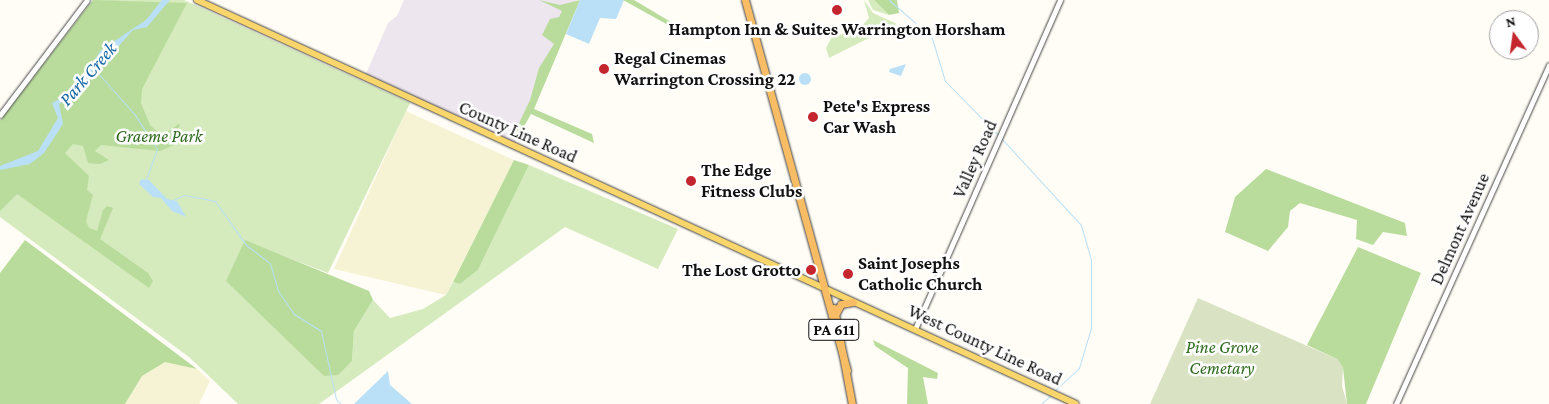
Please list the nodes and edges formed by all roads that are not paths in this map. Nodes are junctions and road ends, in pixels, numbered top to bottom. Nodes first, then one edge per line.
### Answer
1 (88, 0) edge
2 (197, 0) edge
3 (745, 0) edge
4 (1060, 0) edge
5 (1549, 64) edge
6 (0, 115) edge
7 (827, 289) junction
8 (853, 302) junction
9 (836, 313) junction
10 (915, 329) junction
11 (847, 370) junction
12 (852, 404) edge
13 (1076, 404) edge
14 (1396, 404) edge

1 - 6 street
2 - 7 main road, County Line Road
3 - 7 highway, PA 611
4 - 10 street, Valley Road
5 - 14 street, Delmont Avenue
7 - 8 main road, West County Line Road
7 - 9 highway, PA 611
7 - 11 highway, PA 611
8 - 9 highway
8 - 10 main road, West County Line Road
9 - 11 highway, PA 611
10 - 13 main road, West County Line Road
11 - 12 highway, PA 611

